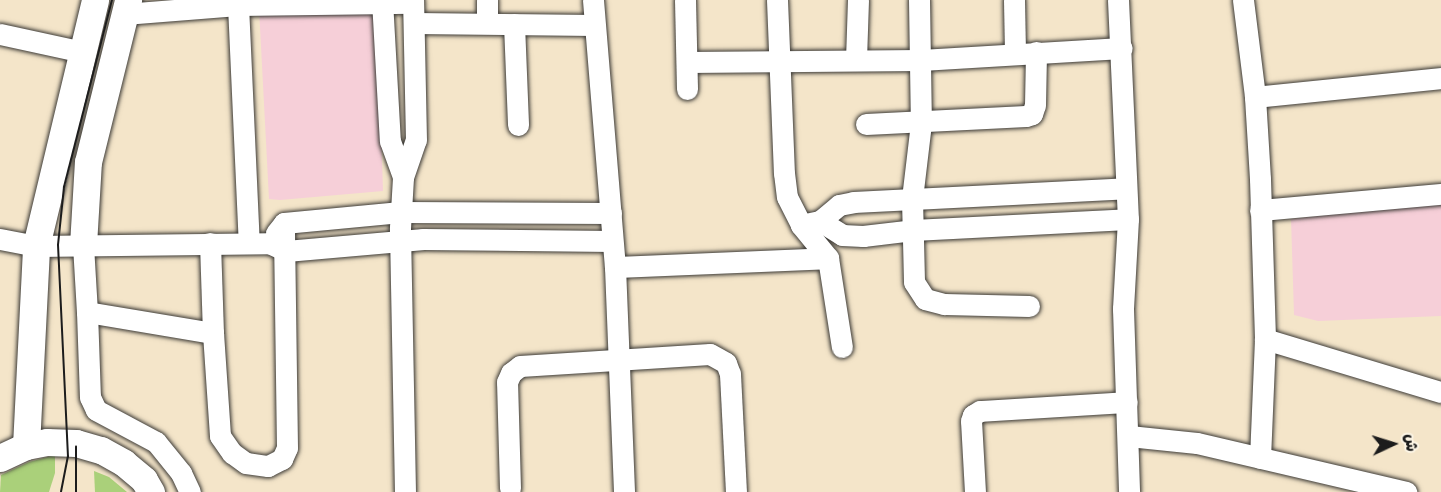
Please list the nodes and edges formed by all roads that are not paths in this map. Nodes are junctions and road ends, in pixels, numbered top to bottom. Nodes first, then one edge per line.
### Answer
1 (95, 0) edge
2 (487, 0) edge
3 (593, 0) edge
4 (685, 0) edge
5 (777, 0) edge
6 (858, 0) edge
7 (919, 0) edge
8 (1014, 0) edge
9 (1118, 0) edge
10 (1243, 0) edge
11 (382, 2) edge
12 (238, 5) junction
13 (126, 7) edge
14 (414, 8) edge
15 (488, 23) junction
16 (514, 24) junction
17 (594, 25) junction
18 (0, 34) edge
19 (1122, 48) junction
20 (83, 52) junction
21 (1015, 52) junction
22 (1036, 52) junction
23 (779, 60) junction
24 (856, 60) junction
25 (921, 60) junction
26 (687, 62) junction
27 (1441, 78) edge
28 (687, 89) dead end
29 (1255, 97) junction
30 (921, 123) junction
31 (866, 124) dead end
32 (518, 125) dead end
33 (403, 177) junction
34 (1126, 188) junction
35 (1441, 194) edge
36 (912, 199) junction
37 (1260, 210) junction
38 (400, 212) junction
39 (611, 213) junction
40 (1128, 219) junction
41 (811, 223) junction
42 (913, 230) junction
43 (0, 239) edge
44 (402, 241) junction
45 (612, 241) junction
46 (210, 243) junction
47 (84, 245) junction
48 (36, 246) junction
49 (268, 246) junction
50 (828, 258) junction
51 (615, 267) junction
52 (1029, 306) dead end
53 (87, 312) junction
54 (213, 333) junction
55 (1265, 339) junction
56 (842, 347) dead end
57 (618, 359) junction
58 (1441, 392) edge
59 (1127, 402) junction
60 (1129, 436) junction
61 (26, 446) junction
62 (1260, 458) junction
63 (0, 459) edge
64 (510, 488) dead end
65 (152, 492) edge
66 (190, 492) edge
67 (405, 492) edge
68 (624, 492) edge
69 (736, 492) edge
70 (975, 492) edge
71 (1129, 492) edge
72 (1406, 492) edge

1 - 20 main road
2 - 15 street
3 - 17 street
4 - 26 street
5 - 23 street
6 - 24 street
7 - 25 street
8 - 21 street
9 - 19 street
10 - 29 street
11 - 12 street
11 - 14 street
11 - 33 street
12 - 13 street
12 - 49 street
13 - 47 main road
14 - 15 street
14 - 33 street
15 - 16 street
16 - 17 street
16 - 32 street
17 - 39 street
18 - 20 street
19 - 22 street
19 - 34 street
20 - 48 main road
21 - 22 street
21 - 25 street
22 - 30 street
23 - 24 street
23 - 26 street
23 - 41 street
24 - 25 street
25 - 30 street
26 - 28 street
27 - 29 street
29 - 37 street
30 - 31 street
30 - 36 street
33 - 38 street
34 - 36 street
34 - 40 street
35 - 37 street
36 - 41 street
36 - 42 street
37 - 55 street
38 - 39 street
38 - 44 street
38 - 49 street
39 - 45 street
40 - 42 street
40 - 59 street
41 - 42 street
41 - 50 street
42 - 52 street
43 - 48 street
44 - 45 street
44 - 49 street
44 - 67 street
45 - 51 street
46 - 47 street
46 - 49 street
46 - 54 street
47 - 48 street
47 - 53 street
48 - 61 main road
49 - 54 street
50 - 51 street
50 - 56 street
51 - 57 street
53 - 54 street
53 - 66 street
55 - 58 street
55 - 62 street
57 - 64 street
57 - 68 street
57 - 69 street
59 - 60 street
59 - 70 street
60 - 62 street
60 - 71 street
61 - 63 main road
61 - 65 main road
62 - 72 street

